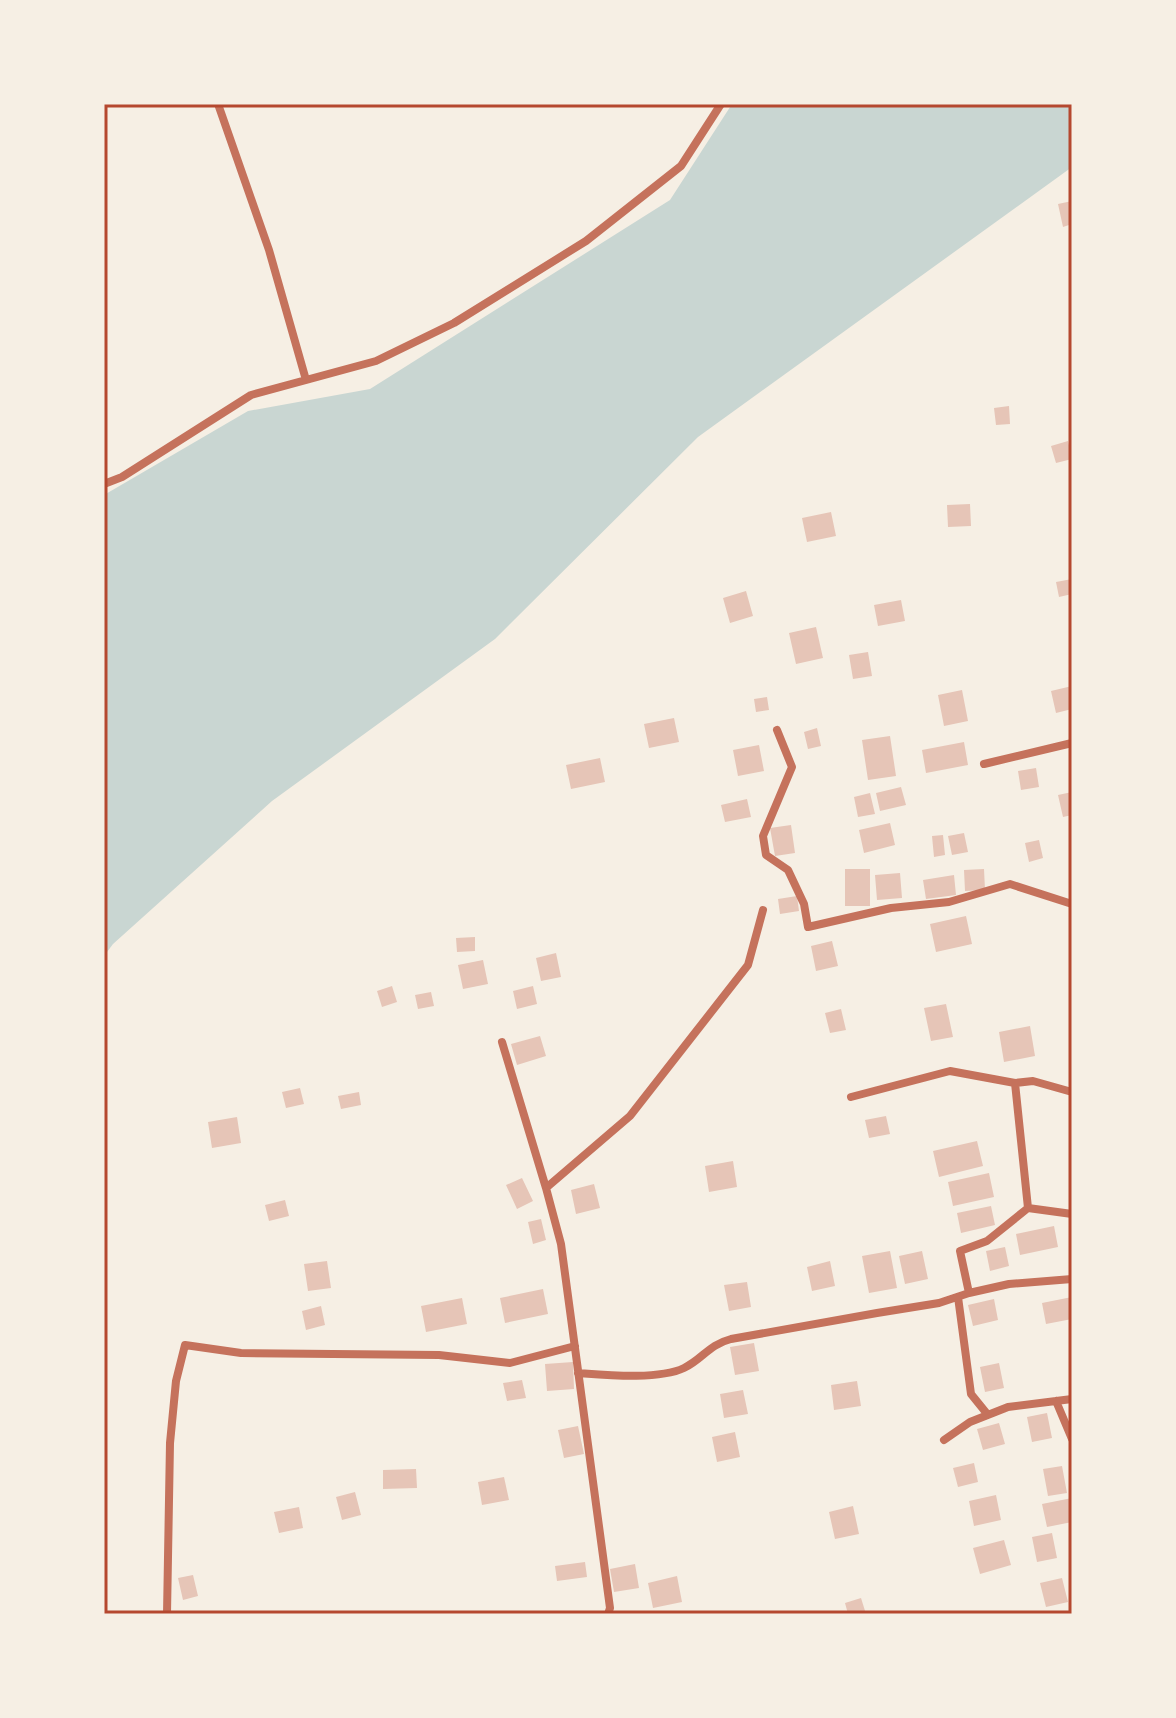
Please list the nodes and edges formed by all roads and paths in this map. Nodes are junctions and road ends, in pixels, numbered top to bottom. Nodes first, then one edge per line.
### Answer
1 (218, 104) edge
2 (721, 104) edge
3 (306, 380) junction
4 (104, 484) edge
5 (777, 730) dead end
6 (1072, 743) edge
7 (984, 764) dead end
8 (1072, 904) edge
9 (763, 910) dead end
10 (502, 1042) dead end
11 (1015, 1083) junction
12 (1072, 1092) edge
13 (851, 1097) dead end
14 (546, 1188) junction
15 (1028, 1208) junction
16 (1072, 1214) edge
17 (1072, 1279) edge
18 (969, 1293) junction
19 (958, 1297) junction
20 (575, 1346) junction
21 (578, 1373) junction
22 (1072, 1399) edge
23 (1056, 1401) junction
24 (988, 1415) junction
25 (1072, 1439) edge
26 (944, 1440) dead end
27 (167, 1614) edge
28 (608, 1614) edge

1 - 3 street
2 - 3 street
3 - 4 street
5 - 8 street
6 - 7 street
9 - 14 street
10 - 14 street
11 - 12 street
11 - 13 street
11 - 15 street
14 - 20 street
15 - 16 street
15 - 18 street
17 - 18 street
18 - 19 street
19 - 21 street
19 - 24 street
20 - 21 street
20 - 27 street
21 - 28 street
22 - 23 street
23 - 24 street
23 - 25 street
24 - 26 street

